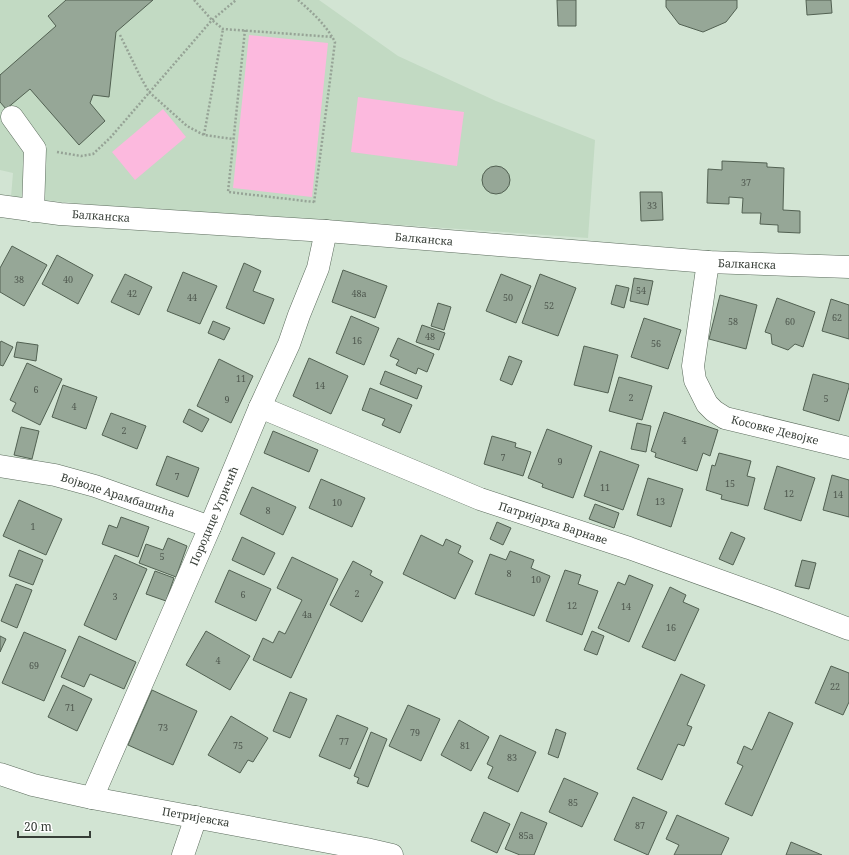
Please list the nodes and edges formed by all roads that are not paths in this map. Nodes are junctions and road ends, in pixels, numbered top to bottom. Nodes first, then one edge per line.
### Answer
1 (12, 117) dead end
2 (0, 206) edge
3 (33, 211) junction
4 (319, 230) junction
5 (708, 262) junction
6 (849, 267) edge
7 (260, 407) junction
8 (849, 448) edge
9 (0, 466) edge
10 (210, 527) junction
11 (849, 629) edge
12 (0, 774) edge
13 (92, 798) junction
14 (196, 818) junction
15 (183, 855) edge
16 (392, 855) edge

1 - 3 street
2 - 3 street, Балканска
3 - 4 street, Балканска
4 - 5 street, Балканска
4 - 7 street, Породице Угричић
5 - 6 street, Балканска
5 - 8 street, Косовке Девојке
7 - 10 street, Породице Угричић
7 - 11 street, Патријарха Варнаве
9 - 10 street, Војводе Арамбашића
10 - 13 street, Породице Угричић
12 - 13 street, Петријевска
13 - 14 street, Петријевска
14 - 15 street
14 - 16 street, Петријевска

